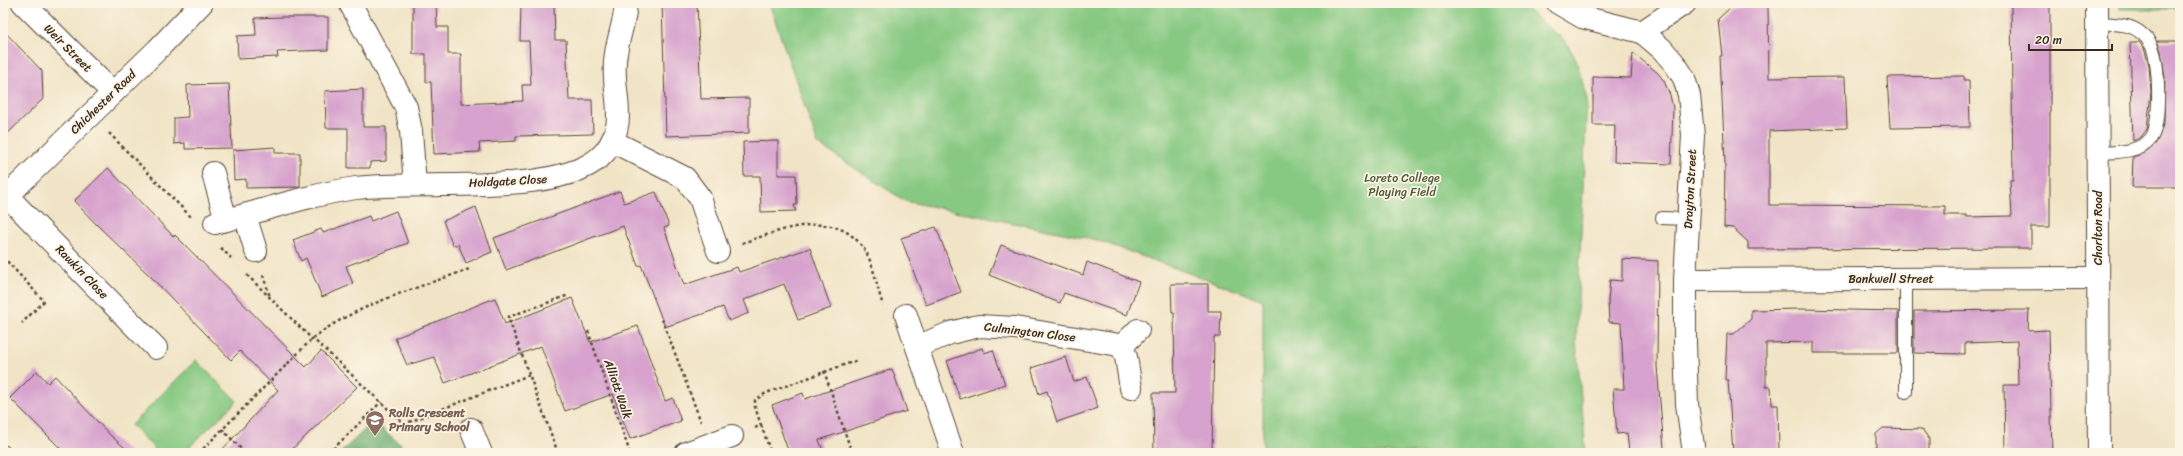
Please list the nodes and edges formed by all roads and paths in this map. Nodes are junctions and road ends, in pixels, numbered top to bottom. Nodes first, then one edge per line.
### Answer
1 (23, 3) edge
2 (202, 3) edge
3 (350, 3) edge
4 (626, 3) edge
5 (1558, 3) edge
6 (1685, 3) edge
7 (2097, 13) edge
8 (1642, 32) junction
9 (113, 93) junction
10 (612, 141) junction
11 (2099, 153) junction
12 (213, 173) dead end
13 (415, 185) junction
14 (5, 198) edge
15 (1662, 218) dead end
16 (1688, 218) junction
17 (229, 219) junction
18 (256, 251) dead end
19 (718, 251) joint
20 (3, 257) edge
21 (468, 269) dead end
22 (2098, 278) junction
23 (1906, 279) junction
24 (1685, 280) junction
25 (569, 295) dead end
26 (906, 315) joint
27 (662, 319) dead end
28 (22, 323) dead end
29 (1138, 330) dead end
30 (588, 331) dead end
31 (312, 339) junction
32 (1122, 346) junction
33 (917, 347) junction
34 (156, 348) dead end
35 (858, 360) dead end
36 (824, 372) junction
37 (529, 375) junction
38 (1131, 388) dead end
39 (1906, 392) dead end
40 (381, 402) junction
41 (761, 425) junction
42 (222, 429) junction
43 (471, 429) dead end
44 (732, 436) joint
45 (710, 444) junction
46 (199, 453) edge
47 (245, 453) edge
48 (329, 453) edge
49 (481, 453) edge
50 (558, 453) edge
51 (630, 453) edge
52 (686, 453) edge
53 (770, 453) edge
54 (852, 453) edge
55 (953, 453) edge
56 (1694, 453) edge
57 (2099, 453) edge

1 - 9 street, Weir Street
2 - 9 street, Chichester Road
3 - 13 street
4 - 10 street, Holdgate Close
5 - 8 street, Drayton Street
6 - 8 street
7 - 11 street, Chorlton Road
7 - 11 lane
8 - 16 street, Drayton Street
9 - 14 street, Chichester Road
10 - 13 street, Holdgate Close
10 - 19 street
11 - 22 street, Chorlton Road
12 - 17 street
13 - 17 street, Holdgate Close
14 - 34 street, Rawkin Close
15 - 16 lane
16 - 24 street, Drayton Street
17 - 18 street
19 - 26 path
20 - 28 path
21 - 31 path
22 - 23 street, Bankwell Street
22 - 57 street, Chorlton Road
23 - 24 street, Bankwell Street
23 - 39 lane
24 - 56 street, Drayton Street
25 - 37 path
26 - 33 street
27 - 45 path
29 - 32 street
30 - 51 path, Alliott Walk
31 - 40 path
31 - 42 path
32 - 33 street, Culmington Close
32 - 38 street
33 - 55 street
35 - 36 path
36 - 41 path
36 - 54 path
37 - 40 path
37 - 50 path
40 - 48 path
41 - 44 path
41 - 53 path
42 - 46 path
42 - 47 path
43 - 49 street
44 - 45 street
45 - 52 street

